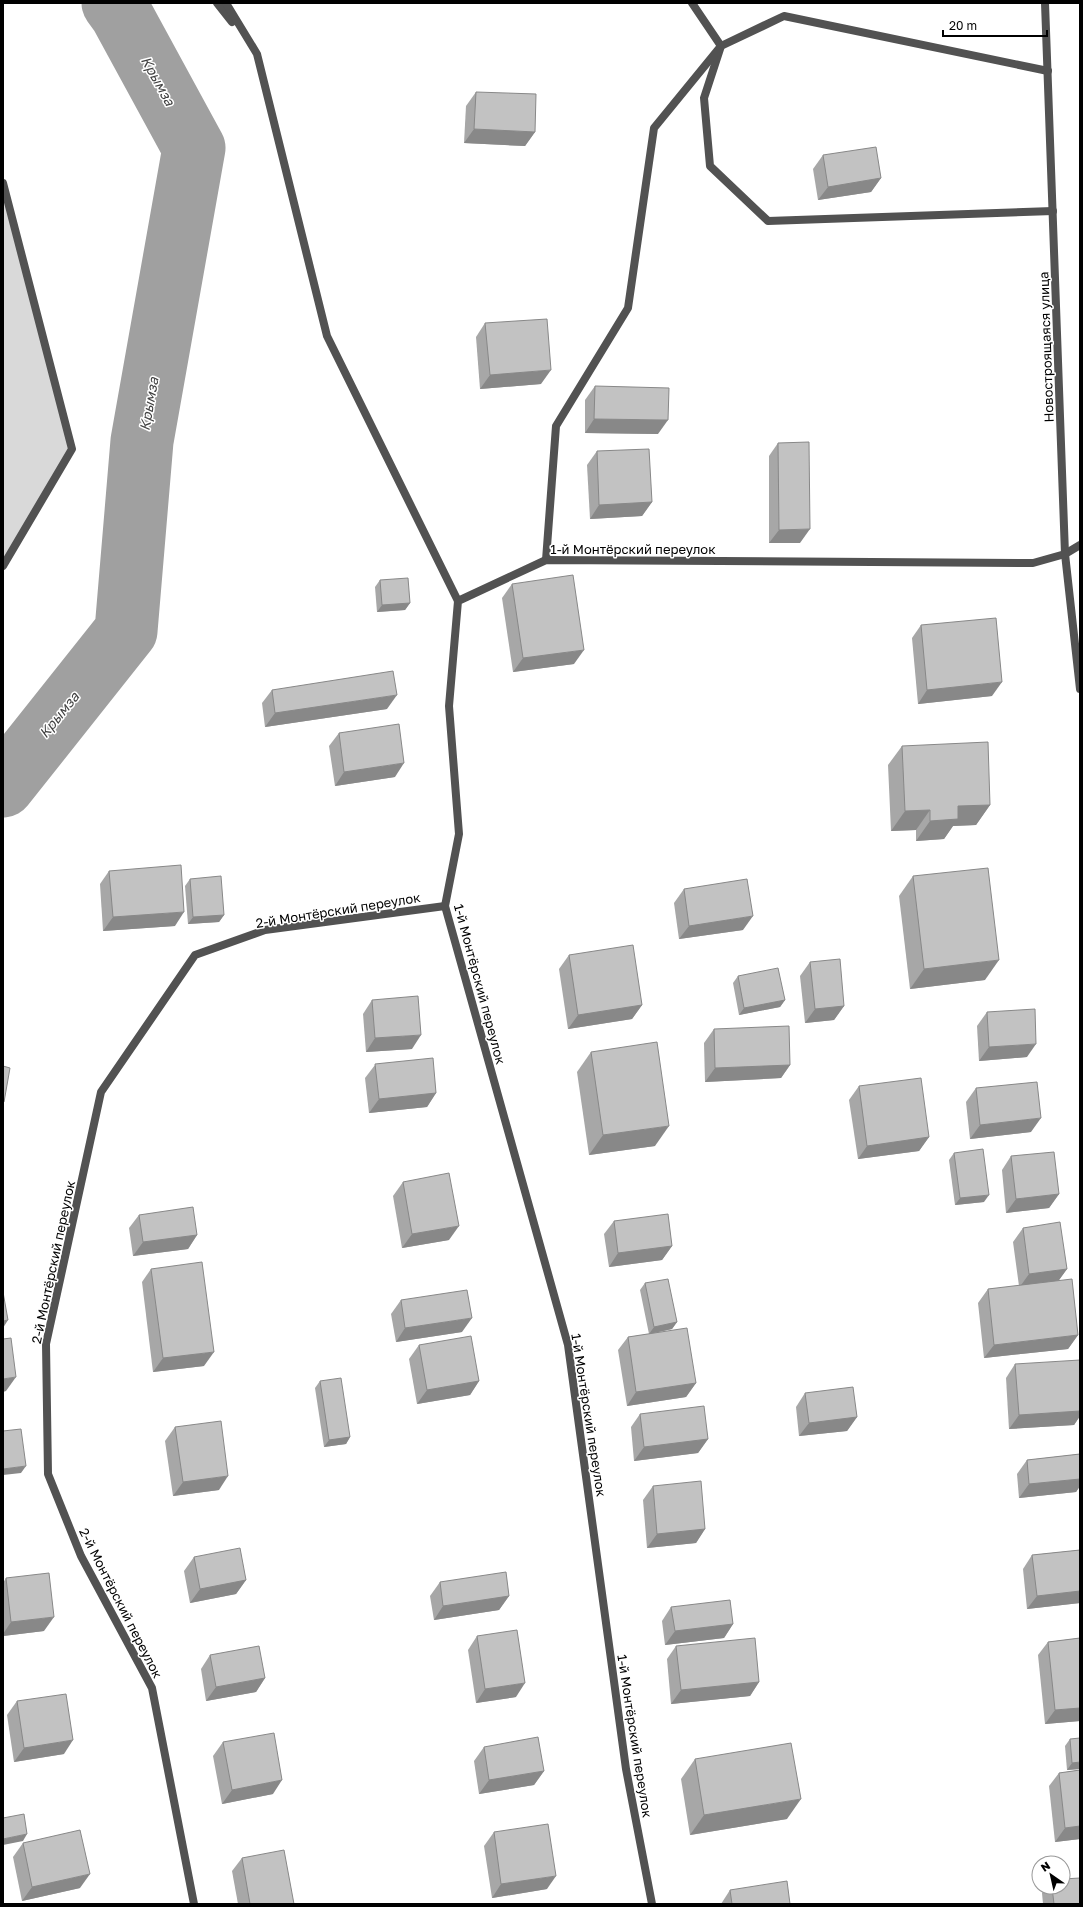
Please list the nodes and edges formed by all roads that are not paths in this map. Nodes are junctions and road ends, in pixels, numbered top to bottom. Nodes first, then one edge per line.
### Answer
1 (217, 3) edge
2 (226, 3) edge
3 (692, 3) edge
4 (1045, 3) edge
5 (721, 46) junction
6 (257, 54) junction
7 (1048, 71) junction
8 (3, 183) edge
9 (1053, 211) junction
10 (1080, 545) edge
11 (1065, 554) junction
12 (546, 560) junction
13 (3, 566) edge
14 (458, 601) junction
15 (1080, 689) edge
16 (445, 906) junction
17 (194, 1904) edge
18 (652, 1904) edge

1 - 6 street
2 - 6 street
3 - 5 street
4 - 7 street, Новостроящаяся улица
5 - 7 street
5 - 9 street
5 - 12 street
6 - 14 street
7 - 9 street, Новостроящаяся улица
8 - 13 street
9 - 11 street, Новостроящаяся улица
10 - 11 street, 1-й Монтёрский переулок
11 - 12 street, 1-й Монтёрский переулок
11 - 15 street, Новостроящаяся улица
12 - 14 street, 1-й Монтёрский переулок
14 - 16 street, 1-й Монтёрский переулок
16 - 17 street, 2-й Монтёрский переулок
16 - 18 street, 1-й Монтёрский переулок

